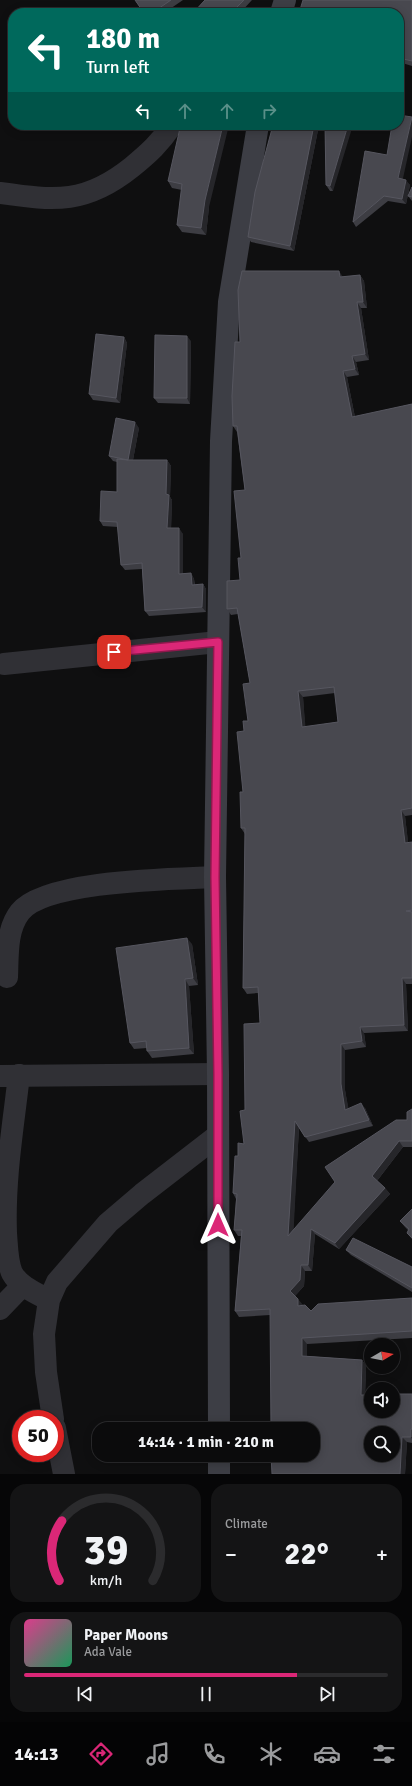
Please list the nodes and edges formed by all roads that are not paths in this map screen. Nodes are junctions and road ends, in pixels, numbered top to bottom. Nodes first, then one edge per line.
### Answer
1 (169, 130) edge
2 (257, 130) edge
3 (0, 193) edge
4 (218, 642) junction
5 (4, 664) dead end
6 (215, 877) junction
7 (7, 977) dead end
8 (218, 1074) junction
9 (10, 1075) edge
10 (218, 1136) junction
11 (23, 1285) junction
12 (49, 1300) junction
13 (0, 1310) edge
14 (52, 1410) edge
15 (219, 1422) edge
16 (62, 1462) edge
17 (219, 1462) edge
18 (64, 1474) edge
19 (219, 1474) edge

1 - 3 street
2 - 4 main road
4 - 5 street
4 - 6 main road
6 - 7 street
6 - 8 main road
8 - 9 street
8 - 10 main road
9 - 11 street
10 - 12 street
10 - 15 main road
11 - 12 street
11 - 13 street
12 - 14 street
16 - 18 street
17 - 19 main road

